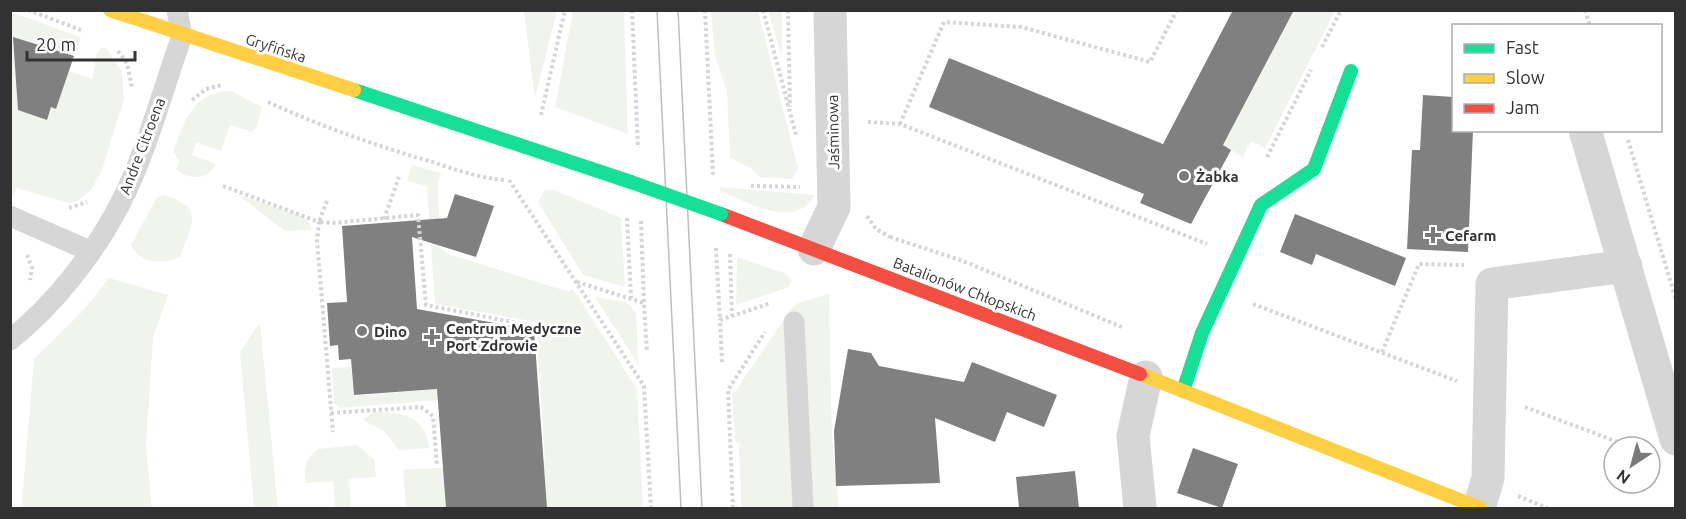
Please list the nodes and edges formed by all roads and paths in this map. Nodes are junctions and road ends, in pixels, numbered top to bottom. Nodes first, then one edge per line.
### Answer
1 (28, 10) edge
2 (110, 10) edge
3 (177, 10) edge
4 (565, 10) edge
5 (705, 10) edge
6 (763, 10) edge
7 (788, 10) edge
8 (830, 10) edge
9 (1177, 10) edge
10 (1341, 10) edge
11 (88, 32) dead end
12 (182, 36) junction
13 (115, 47) dead end
14 (1320, 52) dead end
15 (1315, 62) dead end
16 (1352, 71) dead end
17 (131, 80) junction
18 (226, 84) dead end
19 (162, 92) junction
20 (132, 98) dead end
21 (264, 100) dead end
22 (790, 114) junction
23 (433, 116) joint
24 (539, 122) dead end
25 (900, 124) dead end
26 (1586, 132) edge
27 (1626, 132) edge
28 (798, 145) dead end
29 (1262, 166) dead end
30 (399, 177) dead end
31 (713, 177) dead end
32 (509, 180) junction
33 (520, 181) dead end
34 (740, 185) dead end
35 (223, 186) dead end
36 (808, 187) dead end
37 (93, 196) dead end
38 (327, 201) dead end
39 (866, 214) dead end
40 (10, 216) edge
41 (384, 219) junction
42 (628, 221) dead end
43 (319, 222) junction
44 (30, 223) junction
45 (716, 237) dead end
46 (890, 237) junction
47 (887, 246) dead end
48 (814, 249) junction
49 (90, 251) junction
50 (730, 257) dead end
51 (1471, 266) dead end
52 (1626, 266) junction
53 (576, 282) junction
54 (26, 287) dead end
55 (631, 298) junction
56 (1676, 300) edge
57 (759, 307) dead end
58 (732, 316) junction
59 (720, 320) junction
60 (794, 322) dead end
61 (770, 325) dead end
62 (534, 326) dead end
63 (1133, 332) dead end
64 (10, 340) edge
65 (647, 352) dead end
66 (1382, 352) dead end
67 (722, 362) dead end
68 (1146, 377) junction
69 (1183, 391) junction
70 (331, 413) junction
71 (333, 432) dead end
72 (1676, 439) edge
73 (437, 466) dead end
74 (651, 508) edge
75 (733, 508) edge
76 (803, 508) edge
77 (1140, 508) edge
78 (1480, 508) edge

1 - 11 path
2 - 12 street, Gryfińska
3 - 12 lane
4 - 24 path
5 - 31 path
6 - 22 path
7 - 22 path
8 - 48 street, Jaśminowa
9 - 25 path
10 - 14 path
12 - 19 lane, Andre Citroena
12 - 23 street, Gryfińska
13 - 17 path
15 - 29 path
16 - 69 street
17 - 19 path
17 - 20 path
18 - 19 path
19 - 49 lane, Andre Citroena
21 - 32 path
22 - 28 path
23 - 48 street, Batalionów Chłopskich, bridge
26 - 52 street
27 - 56 path
30 - 41 path
32 - 33 path
32 - 53 path
34 - 36 path
35 - 43 path
37 - 44 path
38 - 43 path
39 - 46 path
40 - 44 lane
41 - 43 path
41 - 62 path
42 - 55 path
43 - 70 path
44 - 49 lane
44 - 54 path
45 - 59 path
46 - 47 path
46 - 63 path
48 - 68 street, Batalionów Chłopskich
49 - 64 lane, Andre Citroena
50 - 58 path
51 - 66 path
52 - 72 street
52 - 78 street
53 - 55 path
53 - 74 path
55 - 65 path
57 - 58 path
58 - 59 path
59 - 67 path
60 - 76 lane
61 - 75 path
68 - 69 street, Batalionów Chłopskich
68 - 77 street
69 - 78 street, Batalionów Chłopskich
70 - 71 path
70 - 73 path

